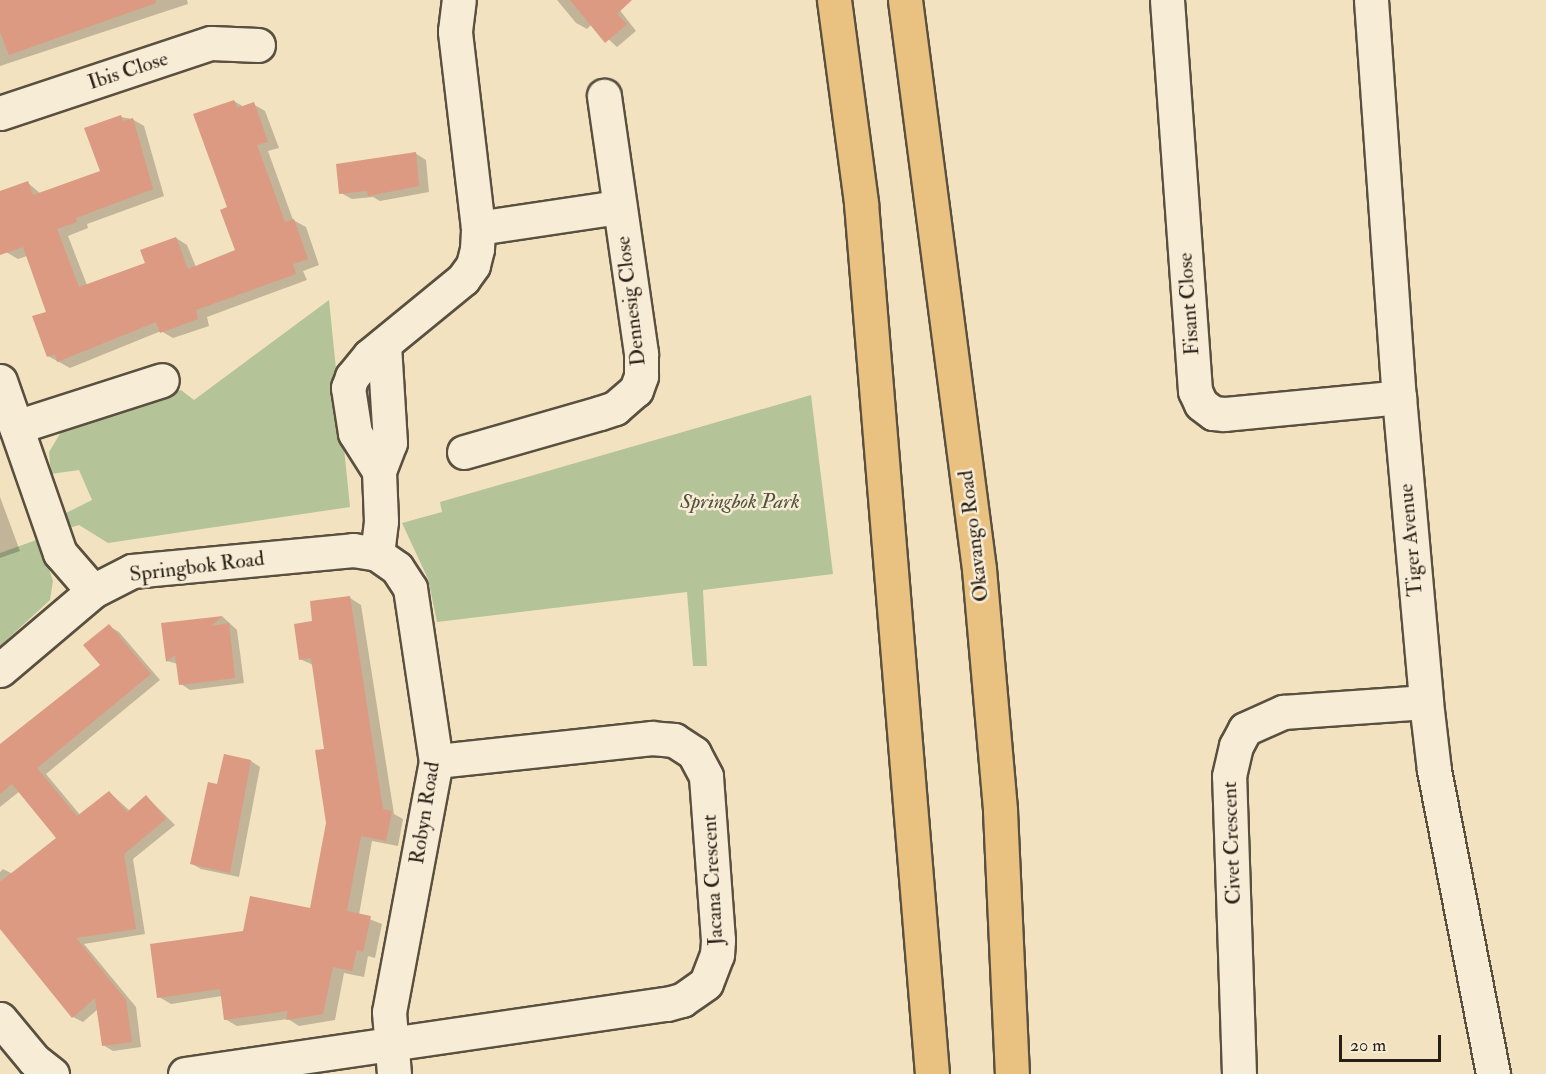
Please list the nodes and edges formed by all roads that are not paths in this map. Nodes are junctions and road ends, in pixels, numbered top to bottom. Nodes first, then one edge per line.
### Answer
1 (459, 0) edge
2 (834, 0) edge
3 (905, 0) edge
4 (1167, 0) edge
5 (1371, 0) edge
6 (258, 45) dead end
7 (604, 96) dead end
8 (0, 113) edge
9 (620, 207) junction
10 (478, 228) junction
11 (162, 380) dead end
12 (0, 381) edge
13 (1399, 397) junction
14 (16, 427) junction
15 (464, 452) dead end
16 (382, 557) junction
17 (93, 591) junction
18 (0, 669) edge
19 (1426, 702) junction
20 (436, 762) junction
21 (0, 1018) edge
22 (393, 1059) edge
23 (51, 1074) edge
24 (185, 1074) edge
25 (932, 1074) edge
26 (1012, 1074) edge
27 (1239, 1074) edge
28 (1493, 1074) edge

1 - 10 street
2 - 25 main road
3 - 26 main road, Okavango Road
4 - 13 street, Fisant Close
5 - 13 street, Tiger Avenue
6 - 8 street, Ibis Close
7 - 9 street, Dennesig Close
9 - 10 street, Dennesig Close
9 - 15 street, Dennesig Close
10 - 16 street
11 - 14 street
12 - 14 street
13 - 19 street, Tiger Avenue
14 - 17 street
16 - 17 street, Springbok Road
16 - 20 street, Robyn Road
17 - 18 street, Springbok Road
19 - 27 street, Civet Crescent
19 - 28 street, Tiger Avenue
20 - 22 street, Robyn Road
20 - 22 street, Jacana Crescent
21 - 23 street
22 - 24 street, Jacana Crescent

